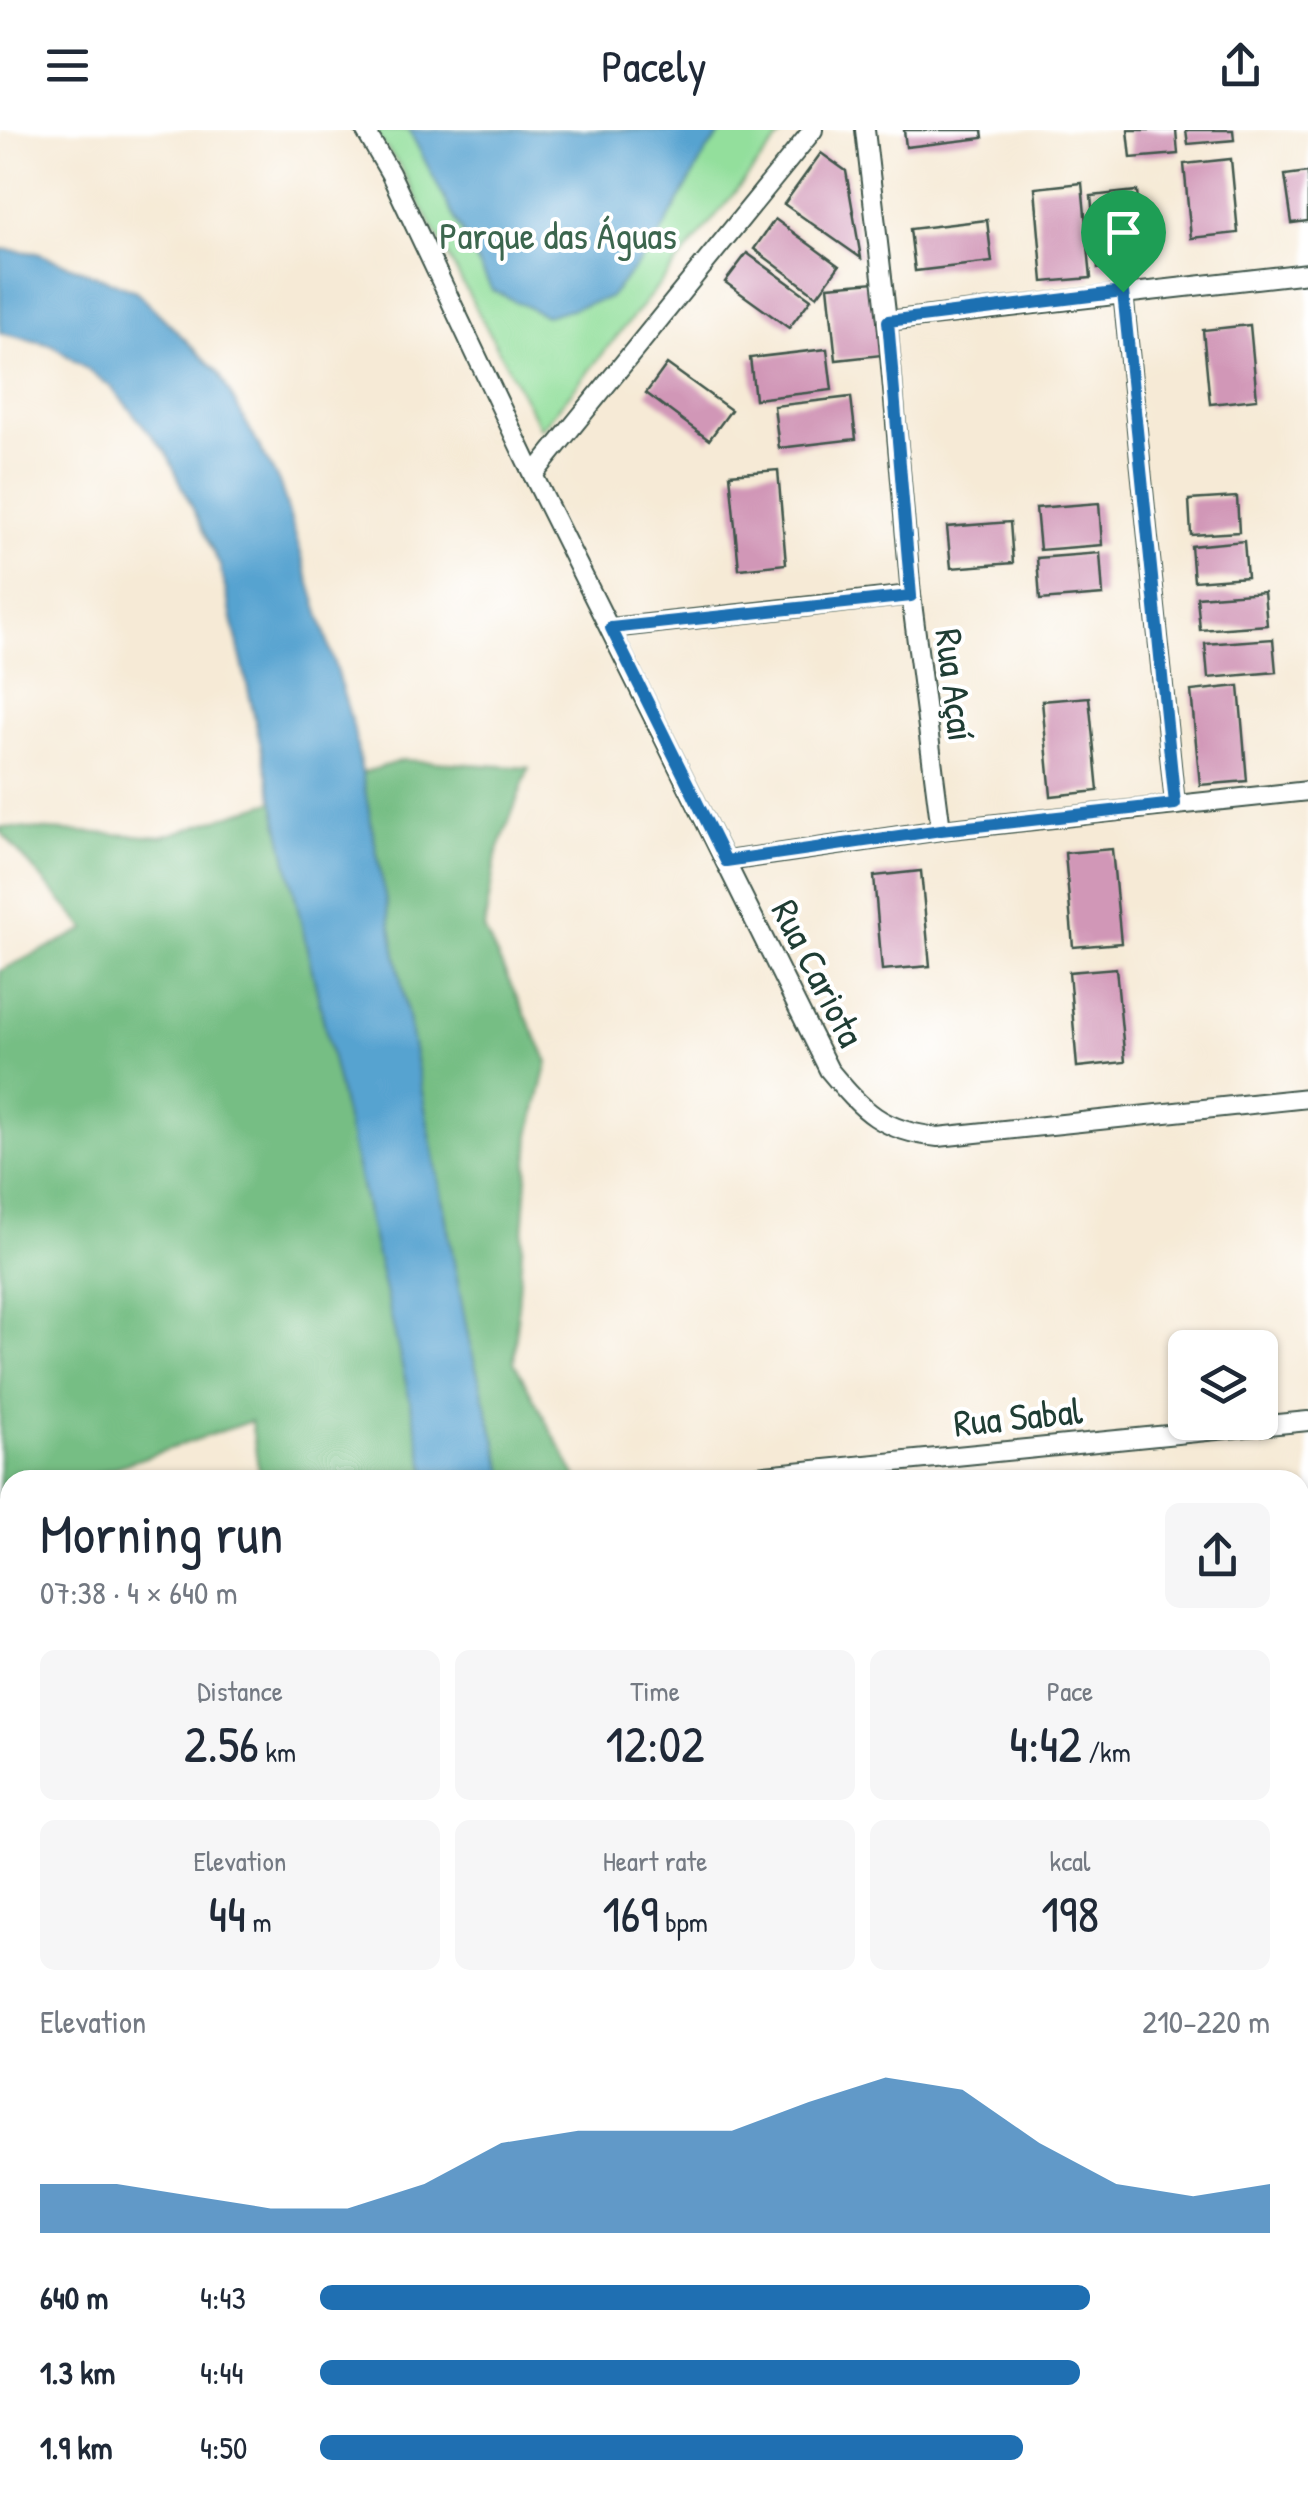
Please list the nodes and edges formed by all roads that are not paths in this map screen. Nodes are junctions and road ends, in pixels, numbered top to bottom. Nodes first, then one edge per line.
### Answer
1 (365, 130) edge
2 (813, 130) edge
3 (865, 130) edge
4 (1308, 272) edge
5 (1123, 292) junction
6 (888, 321) junction
7 (533, 475) junction
8 (911, 596) junction
9 (611, 628) junction
10 (1308, 792) edge
11 (1175, 804) junction
12 (941, 830) junction
13 (726, 861) junction
14 (1308, 1098) edge
15 (1308, 1421) edge
16 (815, 1470) edge

1 - 7 street, Rua Cariota
2 - 7 street
3 - 6 street, Rua Açaí
4 - 5 street
5 - 6 street
5 - 11 street
6 - 8 street, Rua Açaí
7 - 9 street, Rua Cariota
8 - 9 street
8 - 12 street, Rua Açaí
9 - 13 street, Rua Cariota
10 - 11 street
11 - 12 street
12 - 13 street
13 - 14 street, Rua Cariota
15 - 16 street, Rua Sabal

